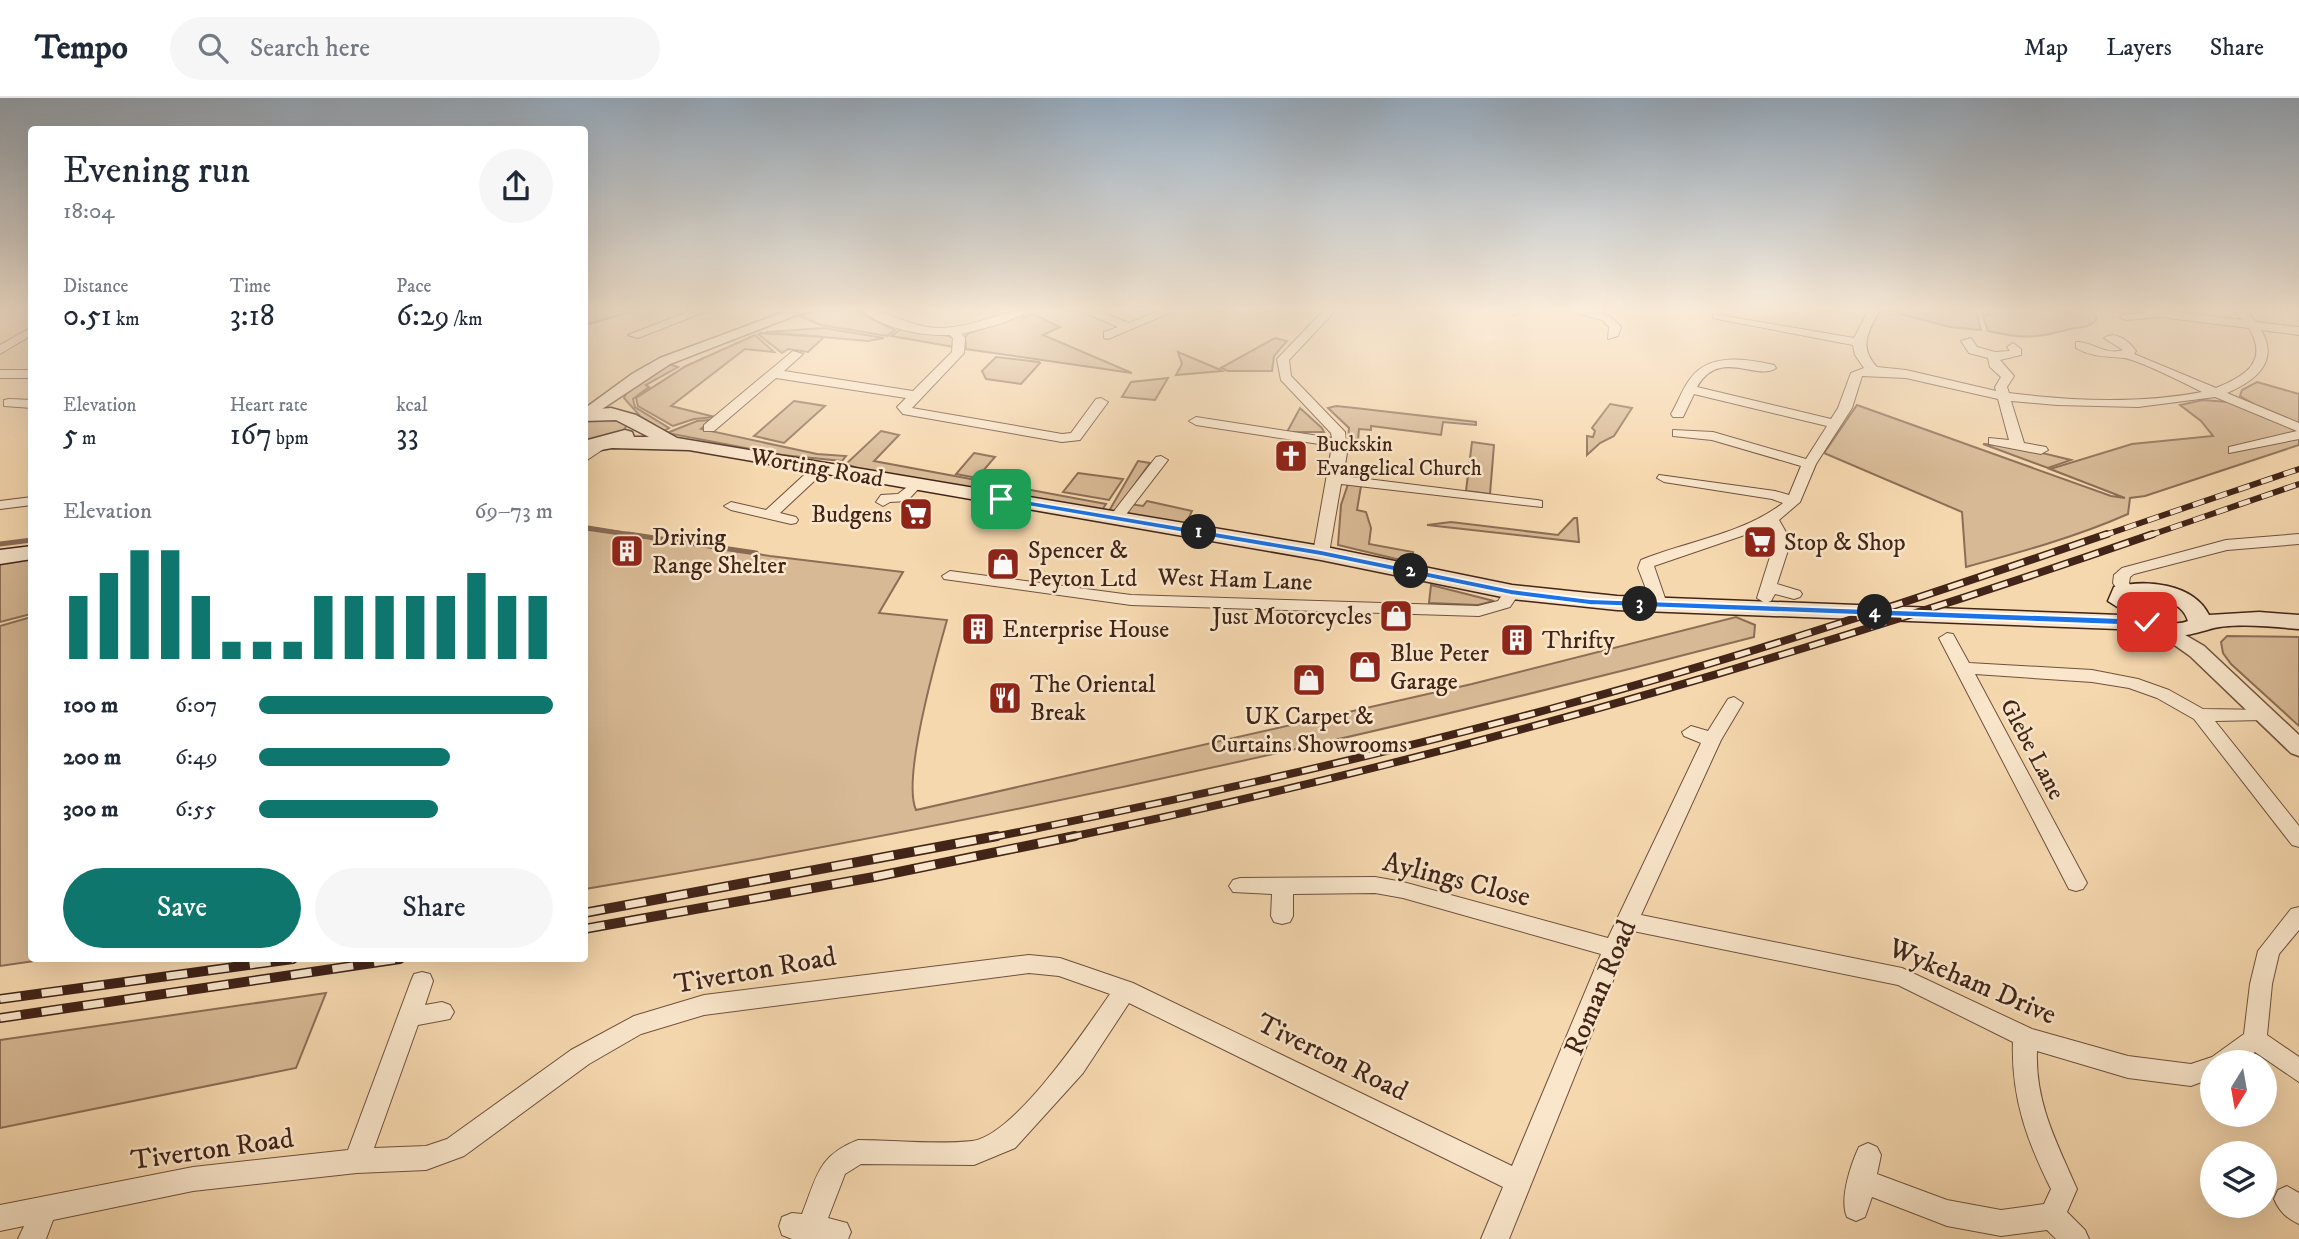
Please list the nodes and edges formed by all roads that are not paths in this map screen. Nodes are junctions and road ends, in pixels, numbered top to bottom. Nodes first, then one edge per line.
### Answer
1 (663, 362) edge
2 (788, 362) edge
3 (949, 362) edge
4 (1283, 362) edge
5 (1716, 362) edge
6 (1865, 362) edge
7 (1994, 362) edge
8 (2145, 362) edge
9 (2260, 362) edge
10 (1720, 365) junction
11 (1770, 368) dead end
12 (1873, 370) junction
13 (0, 374) edge
14 (28, 374) edge
15 (776, 374) junction
16 (0, 390) edge
17 (1692, 390) junction
18 (2216, 392) junction
19 (618, 394) junction
20 (915, 395) junction
21 (2003, 396) junction
22 (1101, 402) dead end
23 (9, 403) dead end
24 (28, 404) edge
25 (588, 414) edge
26 (588, 416) edge
27 (630, 417) junction
28 (1196, 421) dead end
29 (1835, 424) junction
30 (709, 428) dead end
31 (2299, 428) edge
32 (2299, 435) edge
33 (1994, 441) dead end
34 (1339, 443) junction
35 (2017, 443) junction
36 (689, 444) junction
37 (595, 448) edge
38 (2041, 450) dead end
39 (2234, 450) dead end
40 (1161, 460) dead end
41 (1809, 464) junction
42 (821, 467) junction
43 (1664, 478) dead end
44 (1336, 479) junction
45 (916, 484) junction
46 (28, 502) edge
47 (883, 502) dead end
48 (1793, 502) junction
49 (1537, 504) dead end
50 (0, 505) edge
51 (731, 506) dead end
52 (770, 514) junction
53 (1116, 518) junction
54 (1771, 519) junction
55 (791, 520) dead end
56 (2299, 539) edge
57 (28, 553) edge
58 (1321, 553) junction
59 (0, 557) edge
60 (2146, 568) junction
61 (950, 576) dead end
62 (1511, 592) junction
63 (1794, 594) dead end
64 (2168, 595) junction
65 (2122, 596) junction
66 (1659, 604) junction
67 (2069, 618) junction
68 (2259, 619) junction
69 (2299, 622) edge
70 (2155, 625) junction
71 (2195, 635) junction
72 (1947, 638) dead end
73 (1963, 668) junction
74 (1734, 703) dead end
75 (2263, 714) junction
76 (2200, 715) junction
77 (2299, 748) edge
78 (2299, 840) edge
79 (2076, 883) dead end
80 (1240, 886) dead end
81 (1283, 888) junction
82 (2299, 915) edge
83 (1282, 916) dead end
84 (1627, 921) junction
85 (1614, 949) junction
86 (422, 981) dead end
87 (1125, 990) junction
88 (442, 1012) dead end
89 (409, 1017) junction
90 (2025, 1037) junction
91 (2255, 1039) junction
92 (2239, 1050) edge
93 (2299, 1071) edge
94 (2200, 1072) edge
95 (1868, 1155) dead end
96 (357, 1161) junction
97 (1517, 1181) junction
98 (1863, 1181) junction
99 (45, 1208) junction
100 (1856, 1208) dead end
101 (2052, 1216) junction
102 (0, 1219) edge
103 (837, 1232) dead end
104 (33, 1239) edge
105 (1495, 1239) edge
106 (2074, 1239) edge

1 - 19 street
2 - 15 street
3 - 20 street
4 - 34 street
5 - 10 street
6 - 12 street
7 - 21 street
8 - 18 street
9 - 18 street
10 - 11 street
10 - 17 street
12 - 21 street
12 - 29 street
13 - 14 street
14 - 16 street
15 - 20 street
15 - 30 street
17 - 29 street
17 - 41 street
18 - 21 street
18 - 31 street
19 - 25 street
19 - 27 street
20 - 22 street
21 - 35 street
23 - 24 street
26 - 27 main road
27 - 36 main road, Worting Road
27 - 37 main road
28 - 34 street
29 - 41 street
32 - 39 street
33 - 35 street
34 - 44 street
35 - 38 street
36 - 37 main road, Worting Road
36 - 42 main road, Worting Road
40 - 53 street
41 - 48 street
42 - 45 main road, Worting Road
42 - 52 street
43 - 48 street
44 - 49 street
44 - 58 street
45 - 47 street
45 - 53 main road, Worting Road
46 - 50 street
48 - 54 street
51 - 52 street
52 - 55 street
53 - 58 main road, Worting Road
54 - 63 street
54 - 66 street
56 - 60 street
57 - 59 main road
58 - 62 main road, Worting Road
60 - 64 street
60 - 65 street
61 - 62 street, West Ham Lane
62 - 66 main road, Worting Road
64 - 65 main road, Worting Road
64 - 68 main road
64 - 71 main road
65 - 67 main road, Worting Road
65 - 70 main road
66 - 67 main road, Worting Road
67 - 70 main road, Worting Road
68 - 69 main road
68 - 71 main road
70 - 71 main road, Worting Road
71 - 75 street
72 - 73 street, Glebe Lane
73 - 76 street
73 - 79 street, Glebe Lane
74 - 84 street, Roman Road
75 - 76 street
75 - 77 street
76 - 78 street
80 - 81 street, Aylings Close
81 - 83 street
81 - 85 street, Aylings Close
82 - 91 street
84 - 85 street, Roman Road
84 - 90 street, Wykeham Drive
85 - 97 street, Roman Road
86 - 89 street
87 - 96 street, Tiverton Road
87 - 97 street, Tiverton Road
87 - 103 street
88 - 89 street
89 - 96 street
90 - 94 street, Wykeham Drive
90 - 101 street
91 - 92 street
91 - 93 street
95 - 98 street
96 - 99 street, Tiverton Road
97 - 105 street, Roman Road
98 - 100 street
98 - 101 street
99 - 102 street, Tiverton Road
99 - 104 street
101 - 106 street

